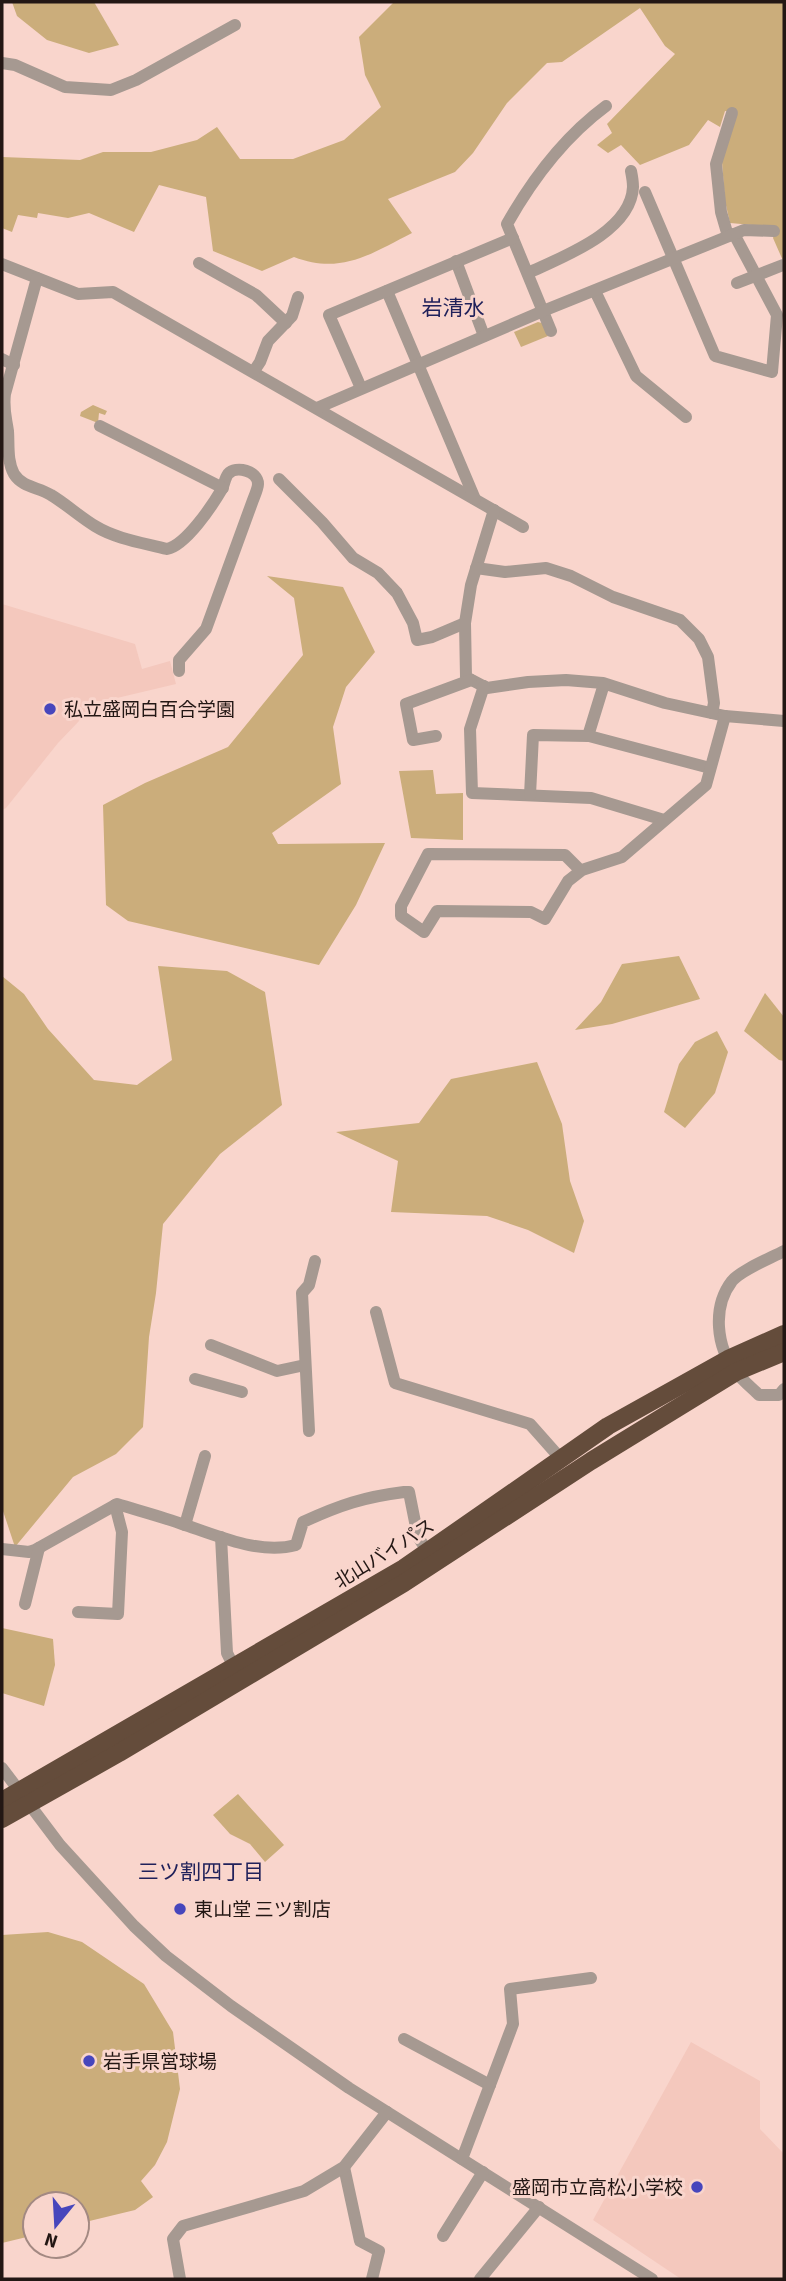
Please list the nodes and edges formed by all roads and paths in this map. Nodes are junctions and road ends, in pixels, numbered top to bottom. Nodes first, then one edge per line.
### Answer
1 (235, 25) dead end
2 (2, 63) edge
3 (606, 106) dead end
4 (732, 113) dead end
5 (631, 171) dead end
6 (645, 192) dead end
7 (774, 231) dead end
8 (731, 235) junction
9 (513, 237) junction
10 (674, 258) junction
11 (456, 261) junction
12 (200, 263) dead end
13 (2, 264) edge
14 (783, 265) edge
15 (528, 273) junction
16 (756, 275) junction
17 (37, 278) junction
18 (737, 283) dead end
19 (387, 291) junction
20 (596, 291) junction
21 (298, 298) dead end
22 (543, 311) junction
23 (286, 323) junction
24 (551, 331) dead end
25 (484, 336) junction
26 (2, 359) edge
27 (419, 364) junction
28 (14, 365) junction
29 (254, 371) junction
30 (361, 388) junction
31 (317, 408) junction
32 (686, 417) dead end
33 (100, 426) dead end
34 (279, 479) dead end
35 (223, 488) junction
36 (475, 499) junction
37 (494, 510) junction
38 (523, 527) dead end
39 (476, 568) junction
40 (465, 623) junction
41 (179, 671) dead end
42 (471, 680) junction
43 (604, 684) junction
44 (484, 686) junction
45 (718, 715) junction
46 (784, 721) edge
47 (436, 736) dead end
48 (588, 736) junction
49 (710, 768) junction
50 (530, 795) junction
51 (664, 820) junction
52 (581, 871) junction
53 (784, 1251) edge
54 (315, 1261) dead end
55 (376, 1312) dead end
56 (784, 1334) edge
57 (211, 1345) dead end
58 (784, 1352) edge
59 (305, 1365) junction
60 (732, 1365) junction
61 (195, 1379) dead end
62 (784, 1389) edge
63 (242, 1392) dead end
64 (309, 1431) dead end
65 (205, 1456) dead end
66 (561, 1459) junction
67 (115, 1505) junction
68 (186, 1525) junction
69 (221, 1537) junction
70 (39, 1548) junction
71 (2, 1549) edge
72 (428, 1552) junction
73 (25, 1604) dead end
74 (78, 1612) dead end
75 (234, 1667) junction
76 (2, 1768) edge
77 (25, 1798) junction
78 (2, 1801) edge
79 (2, 1819) edge
80 (591, 1978) dead end
81 (404, 2039) dead end
82 (491, 2085) junction
83 (387, 2112) junction
84 (462, 2159) junction
85 (344, 2167) junction
86 (483, 2172) junction
87 (539, 2207) junction
88 (443, 2236) dead end
89 (180, 2279) edge
90 (372, 2279) edge
91 (480, 2279) edge
92 (652, 2279) edge

1 - 2 street
3 - 9 street
4 - 8 street
5 - 15 street
6 - 10 street
7 - 8 street
8 - 10 street
8 - 16 street
9 - 11 street
9 - 15 street
10 - 16 street
10 - 20 street
11 - 19 street
11 - 25 street
12 - 23 street
13 - 17 street
14 - 16 street
15 - 22 street
16 - 18 street
17 - 28 street
17 - 29 street
19 - 27 street
19 - 30 street
20 - 22 street
20 - 32 street
21 - 23 street
22 - 24 street
22 - 25 street
23 - 29 street
25 - 27 street
26 - 28 street
27 - 30 street
27 - 36 street
28 - 35 street
29 - 31 street
30 - 31 street
31 - 36 street
33 - 35 street
34 - 40 street
35 - 41 street
36 - 37 street
37 - 38 street
37 - 39 street
39 - 40 street
39 - 45 street
40 - 42 street
42 - 44 street
42 - 47 street
43 - 44 street
43 - 45 street
43 - 48 street
44 - 50 street
45 - 46 street
45 - 49 street
48 - 49 street
48 - 50 street
49 - 51 street
50 - 51 street
51 - 52 street
52 - 52 street
53 - 60 street
54 - 59 street
55 - 66 street
56 - 60 highway, 北山バイパス
57 - 59 street
58 - 60 highway, 北山バイパス
59 - 64 street
60 - 62 street
60 - 66 highway, 北山バイパス
60 - 77 highway, 北山バイパス
61 - 63 street
65 - 68 street
66 - 72 highway, 北山バイパス
67 - 68 street
67 - 70 street
67 - 74 street
68 - 69 street
69 - 72 street
69 - 75 street
70 - 71 street
70 - 73 street
72 - 75 highway, 北山バイパス
75 - 77 highway, 北山バイパス
76 - 77 street
77 - 78 highway, 北山バイパス
77 - 79 highway, 北山バイパス
77 - 83 street
80 - 82 street
81 - 82 street
82 - 84 street
83 - 84 street
83 - 85 street
84 - 86 street
85 - 89 street
85 - 90 street
86 - 87 street
86 - 88 street
87 - 91 street
87 - 92 street

